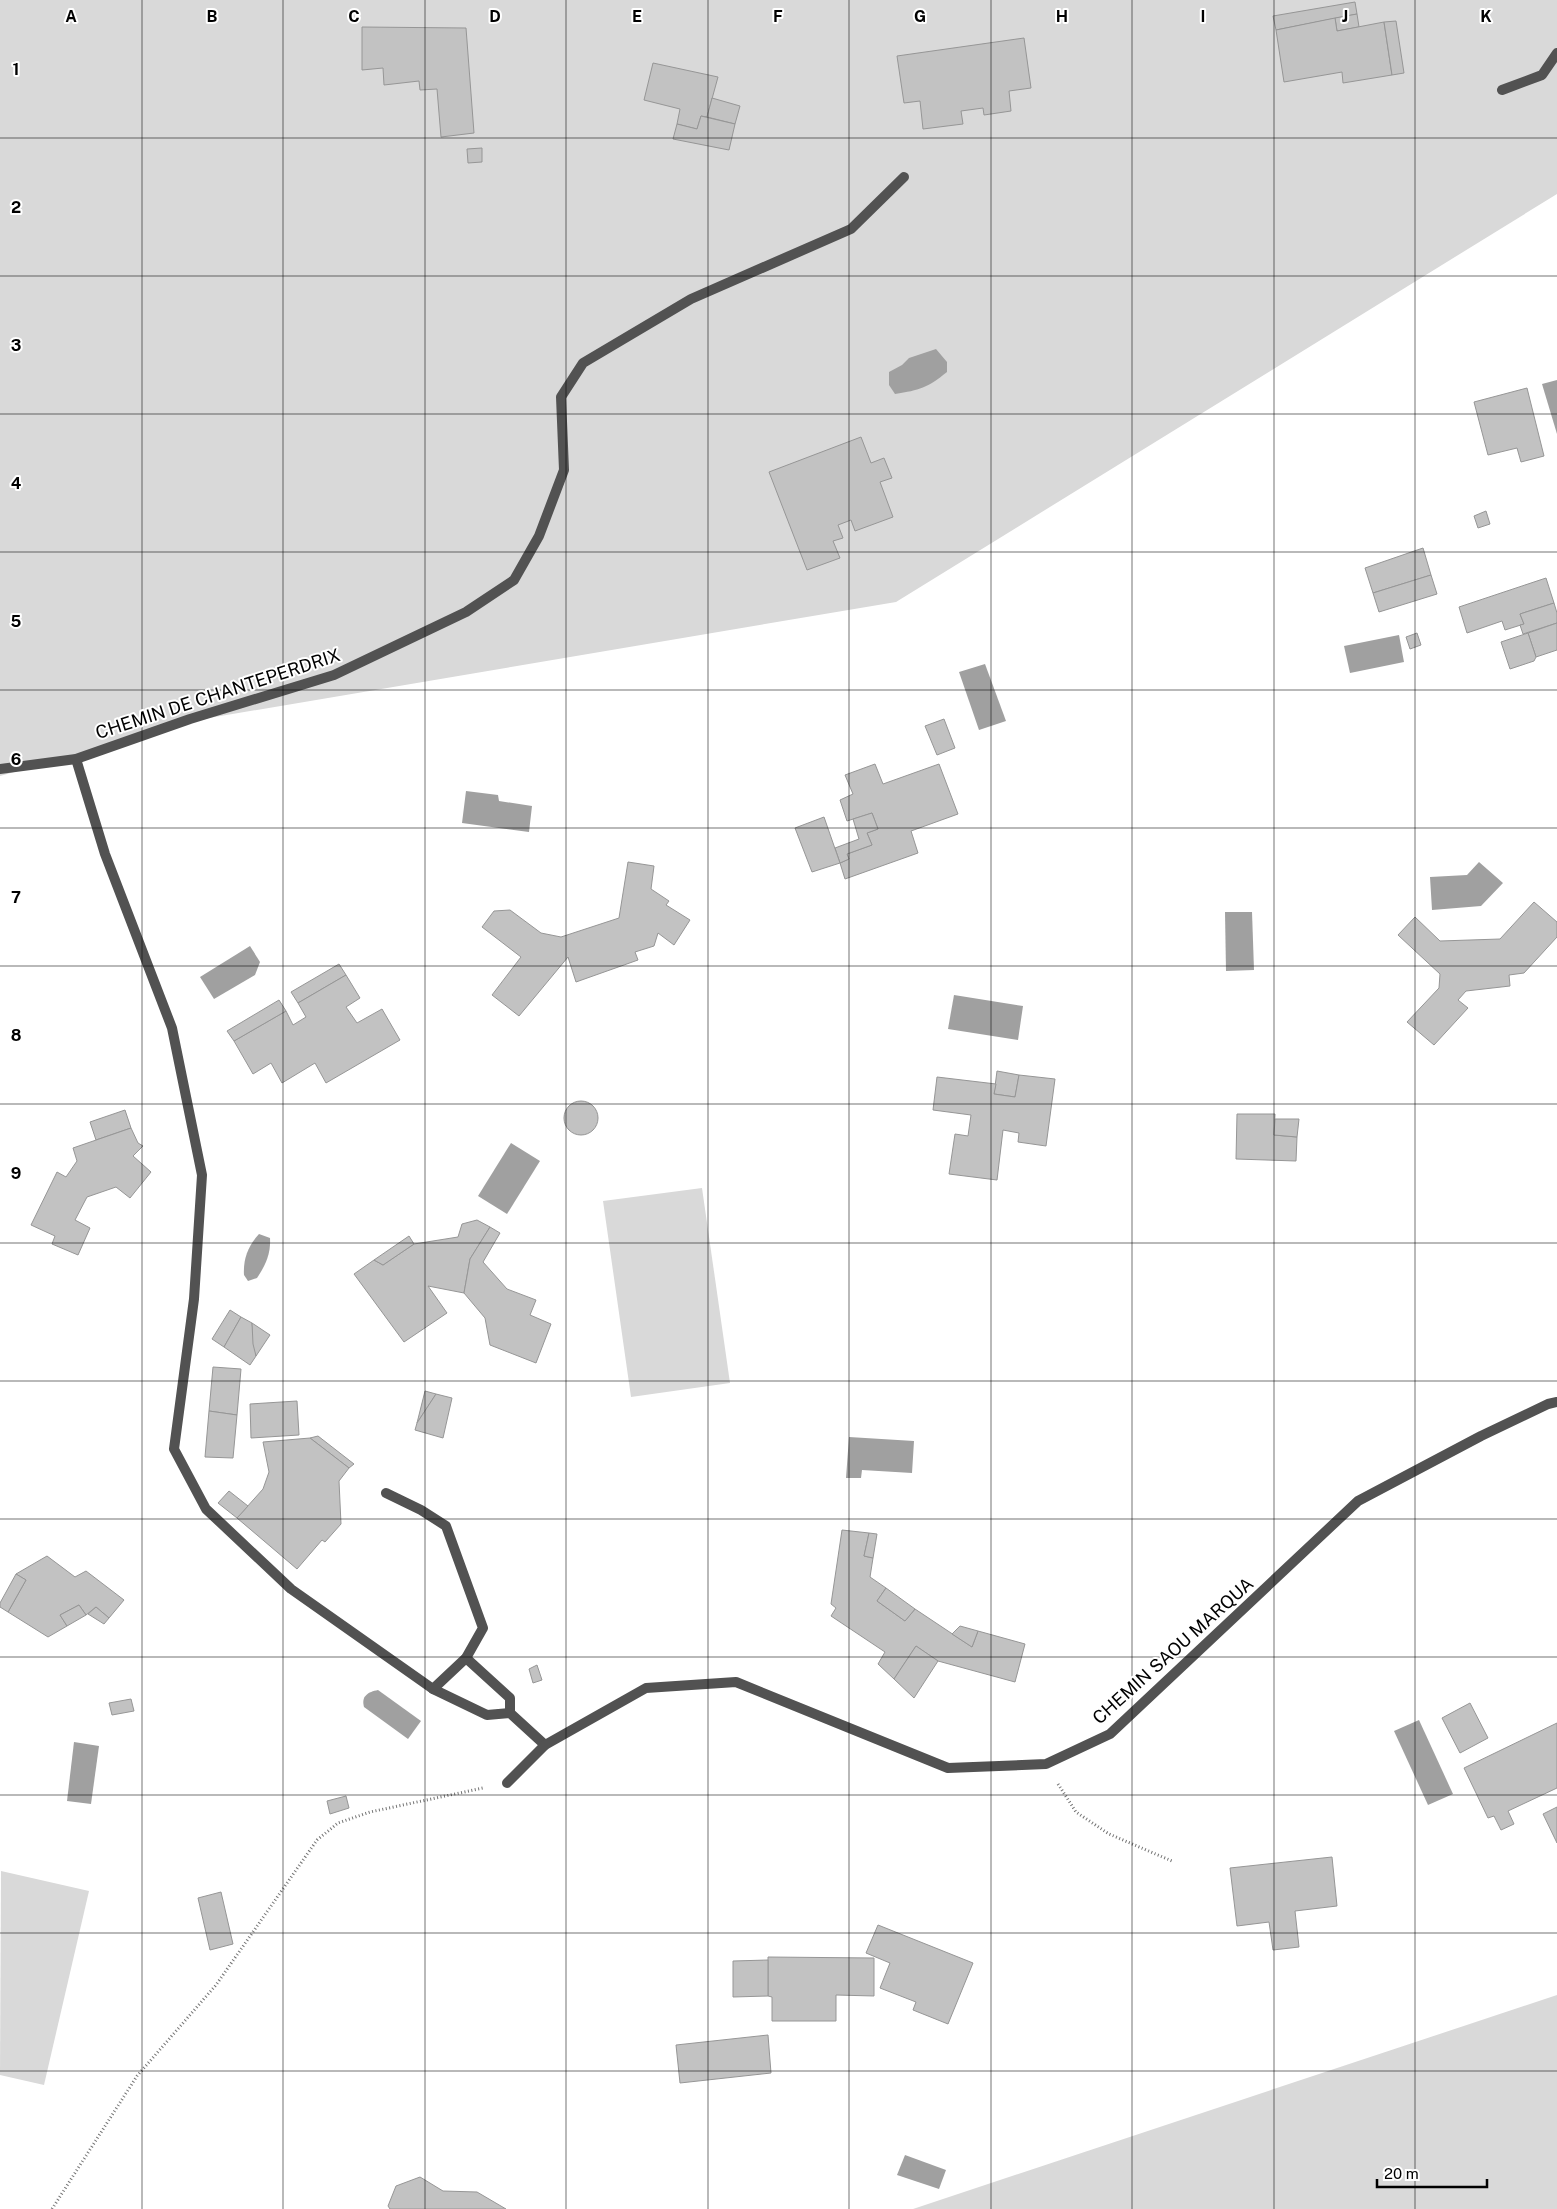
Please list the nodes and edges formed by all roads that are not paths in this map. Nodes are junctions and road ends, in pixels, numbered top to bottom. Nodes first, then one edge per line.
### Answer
1 (1557, 53) edge
2 (1502, 90) dead end
3 (904, 177) dead end
4 (76, 759) junction
5 (0, 769) edge
6 (1557, 1402) edge
7 (386, 1493) dead end
8 (466, 1658) junction
9 (433, 1689) junction
10 (510, 1712) junction
11 (545, 1745) junction
12 (507, 1783) road end

1 - 2 street
3 - 4 street, CHEMIN DE CHANTEPERDRIX
4 - 5 street, CHEMIN DE CHANTEPERDRIX
4 - 9 street
6 - 11 street, CHEMIN SAOU MARQUA
7 - 8 street
8 - 9 street
8 - 10 street
9 - 10 street
10 - 11 street
11 - 12 street, CHEMIN SAOU MARQUA

